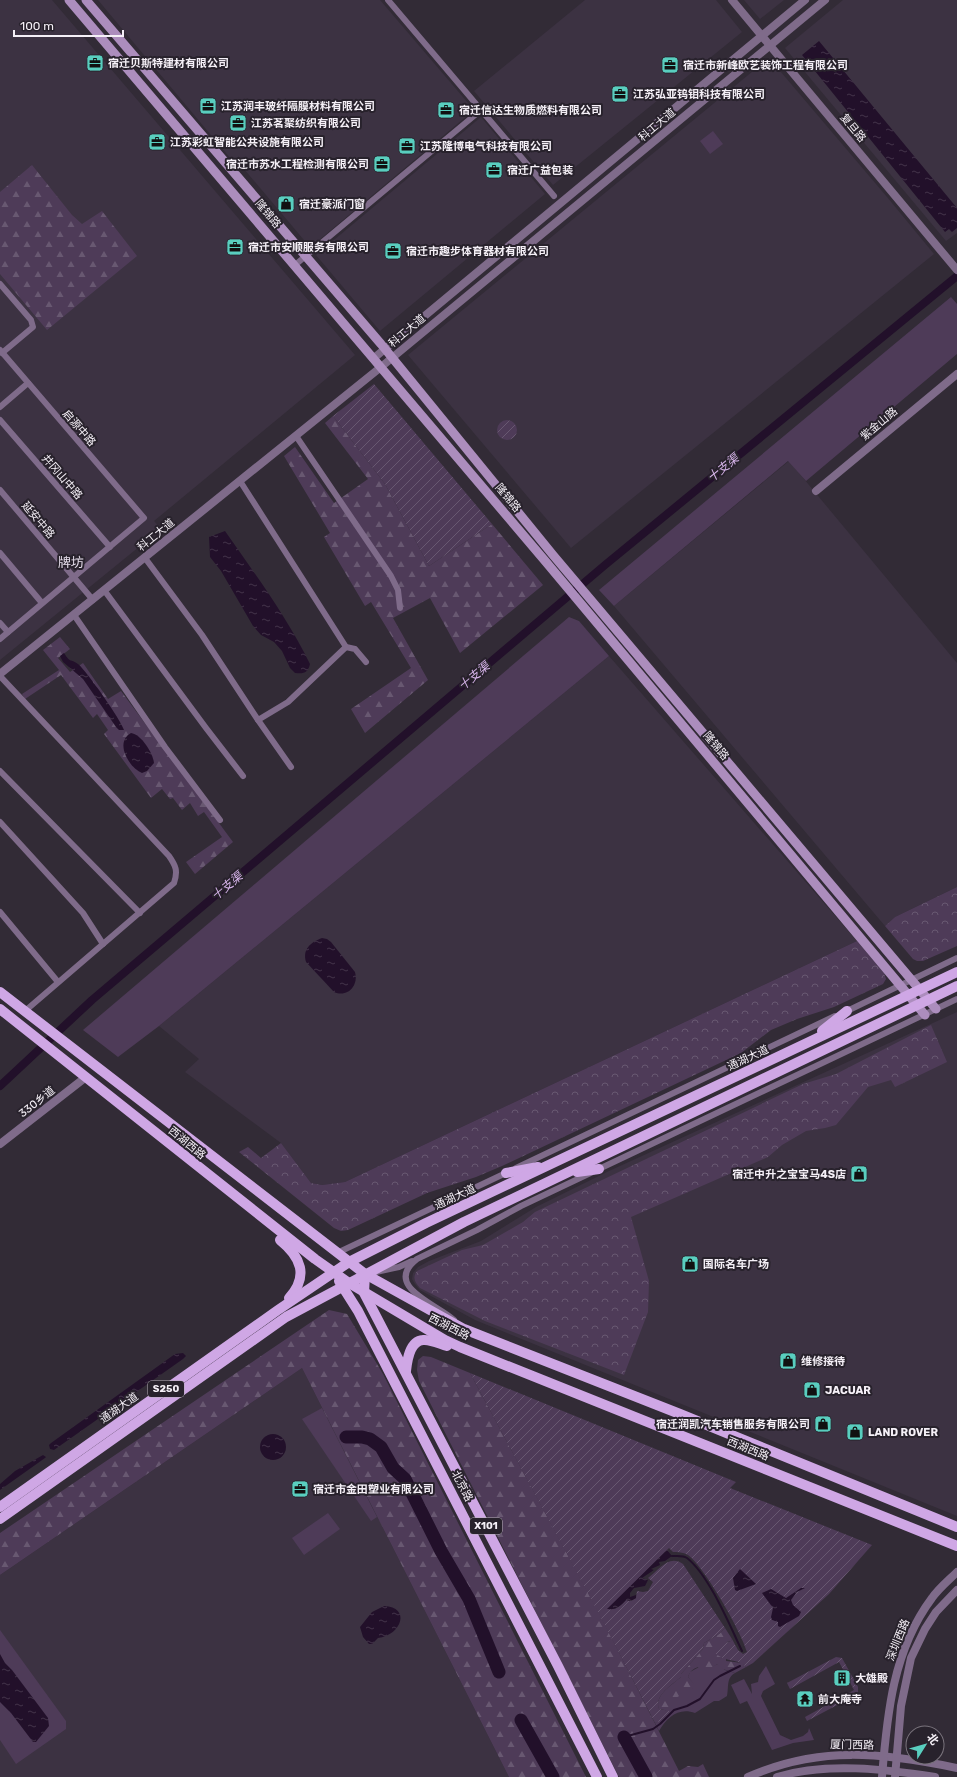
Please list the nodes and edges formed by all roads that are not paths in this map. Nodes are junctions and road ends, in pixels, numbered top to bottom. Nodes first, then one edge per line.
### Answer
1 (69, 0) edge
2 (86, 0) edge
3 (388, 0) edge
4 (732, 0) edge
5 (805, 0) edge
6 (825, 0) edge
7 (762, 36) junction
8 (770, 46) junction
9 (481, 110) junction
10 (554, 196) dead end
11 (306, 257) junction
12 (295, 265) junction
13 (957, 270) edge
14 (0, 284) edge
15 (385, 349) junction
16 (1, 351) edge
17 (374, 358) junction
18 (393, 358) junction
19 (381, 367) junction
20 (957, 374) edge
21 (28, 383) junction
22 (0, 407) edge
23 (0, 420) edge
24 (296, 436) junction
25 (240, 481) junction
26 (0, 490) edge
27 (816, 491) dead end
28 (110, 547) junction
29 (0, 553) edge
30 (145, 558) junction
31 (74, 577) junction
32 (104, 590) junction
33 (93, 600) junction
34 (42, 603) junction
35 (400, 608) dead end
36 (74, 615) junction
37 (0, 623) edge
38 (8, 632) junction
39 (0, 639) edge
40 (346, 647) junction
41 (366, 662) dead end
42 (0, 675) edge
43 (258, 720) junction
44 (291, 766) dead end
45 (0, 771) edge
46 (244, 776) dead end
47 (220, 820) dead end
48 (0, 822) edge
49 (0, 912) edge
50 (140, 913) junction
51 (103, 944) junction
52 (957, 958) edge
53 (957, 972) edge
54 (912, 980) junction
55 (58, 982) junction
56 (900, 985) junction
57 (957, 986) edge
58 (920, 989) junction
59 (0, 992) edge
60 (908, 994) junction
61 (929, 1000) junction
62 (957, 1000) edge
63 (917, 1005) junction
64 (0, 1009) edge
65 (936, 1009) junction
66 (25, 1011) junction
67 (847, 1011) junction
68 (925, 1015) junction
69 (809, 1042) junction
70 (86, 1077) junction
71 (0, 1144) edge
72 (552, 1164) junction
73 (599, 1170) junction
74 (569, 1172) junction
75 (506, 1173) junction
76 (208, 1175) junction
77 (337, 1253) junction
78 (417, 1259) junction
79 (349, 1262) junction
80 (334, 1273) junction
81 (365, 1274) junction
82 (346, 1285) junction
83 (364, 1293) junction
84 (278, 1310) junction
85 (464, 1329) junction
86 (467, 1350) junction
87 (406, 1371) junction
88 (0, 1507) edge
89 (0, 1519) edge
90 (957, 1527) edge
91 (957, 1546) edge
92 (957, 1572) edge
93 (957, 1590) edge
94 (883, 1757) junction
95 (896, 1759) junction
96 (957, 1768) edge
97 (882, 1774) edge
98 (895, 1775) edge
99 (597, 1777) edge
100 (613, 1777) edge
101 (748, 1777) edge
102 (777, 1777) edge
103 (935, 1777) edge

1 - 12 main road, 隆锦路
2 - 11 main road, 隆锦路
3 - 9 street
4 - 7 street, 复旦路
5 - 7 street, 科工大道
6 - 8 street, 科工大道
7 - 8 street, 复旦路
7 - 15 street, 科工大道
8 - 13 street, 复旦路
8 - 18 street, 科工大道
9 - 10 street
9 - 11 street
11 - 12 street
11 - 15 main road, 隆锦路
12 - 17 main road, 隆锦路
14 - 16 street
15 - 17 street, 科工大道
15 - 18 main road, 隆锦路
16 - 21 street, 启源中路
17 - 19 main road, 隆锦路
18 - 19 street, 科工大道
18 - 54 main road, 隆锦路
19 - 24 street, 科工大道
19 - 56 main road, 隆锦路
20 - 27 street, 紫金山路
21 - 22 street
21 - 28 street, 启源中路
23 - 28 street, 井冈山中路
24 - 25 street, 科工大道
24 - 35 street
25 - 30 street, 科工大道
25 - 40 street
26 - 31 street, 延安中路
28 - 31 street
29 - 34 street
30 - 32 street, 科工大道
30 - 43 street
31 - 33 street, 延安中路
31 - 34 street
32 - 33 street, 科工大道
32 - 46 street
33 - 36 street, 科工大道
34 - 38 street
36 - 42 street, 科工大道
36 - 47 street
37 - 38 street
38 - 39 street
40 - 41 street
40 - 43 street
42 - 50 street
43 - 44 street
45 - 50 street
48 - 51 street
49 - 55 street
50 - 51 street
51 - 55 street
52 - 54 street
53 - 58 main road, 通湖大道
54 - 56 street
54 - 58 main road, 隆锦路
55 - 66 street
56 - 60 main road, 隆锦路
56 - 67 street
57 - 61 main road, 通湖大道
58 - 60 main road, 通湖大道
58 - 61 main road, 隆锦路
59 - 66 main road, 西湖西路
60 - 63 main road, 隆锦路
60 - 69 main road, 通湖大道
61 - 63 main road, 通湖大道
61 - 65 main road, 隆锦路
62 - 65 street
63 - 68 main road, 隆锦路
63 - 74 main road, 通湖大道
64 - 70 main road, 西湖西路
65 - 68 street
66 - 77 main road, 西湖西路
67 - 69 main road
67 - 75 street
68 - 73 street
69 - 72 main road, 通湖大道
70 - 71 street, 330乡道
70 - 76 main road, 西湖西路
72 - 75 main road
72 - 79 main road, 通湖大道
73 - 74 main road
73 - 78 street
74 - 81 main road, 通湖大道
75 - 77 street
76 - 80 main road, 西湖西路
76 - 84 main road
77 - 79 main road, 西湖西路
78 - 81 street
78 - 85 street
79 - 80 main road, 通湖大道
79 - 81 main road, 西湖西路
80 - 82 main road, 西湖西路
80 - 84 main road, 通湖大道 / S250
81 - 82 main road, 通湖大道 / S250
81 - 83 main road
81 - 85 main road, 西湖西路
82 - 83 main road, 西湖西路
82 - 89 main road, 通湖大道 / S250
82 - 99 main road, 北京路 / X101
83 - 86 main road, 西湖西路
83 - 87 main road, 北京路 / X101
84 - 88 main road, 通湖大道 / S250
85 - 90 main road, 西湖西路
86 - 87 main road
86 - 91 main road, 西湖西路
87 - 100 main road, 北京路 / X101
92 - 94 street, 深圳西路
93 - 95 street, 深圳西路
94 - 95 street, 厦门西路
94 - 97 street, 深圳西路
94 - 101 street, 厦门西路
95 - 96 street, 厦门西路
95 - 98 street, 深圳西路
97 - 98 street
97 - 102 street
98 - 103 street

